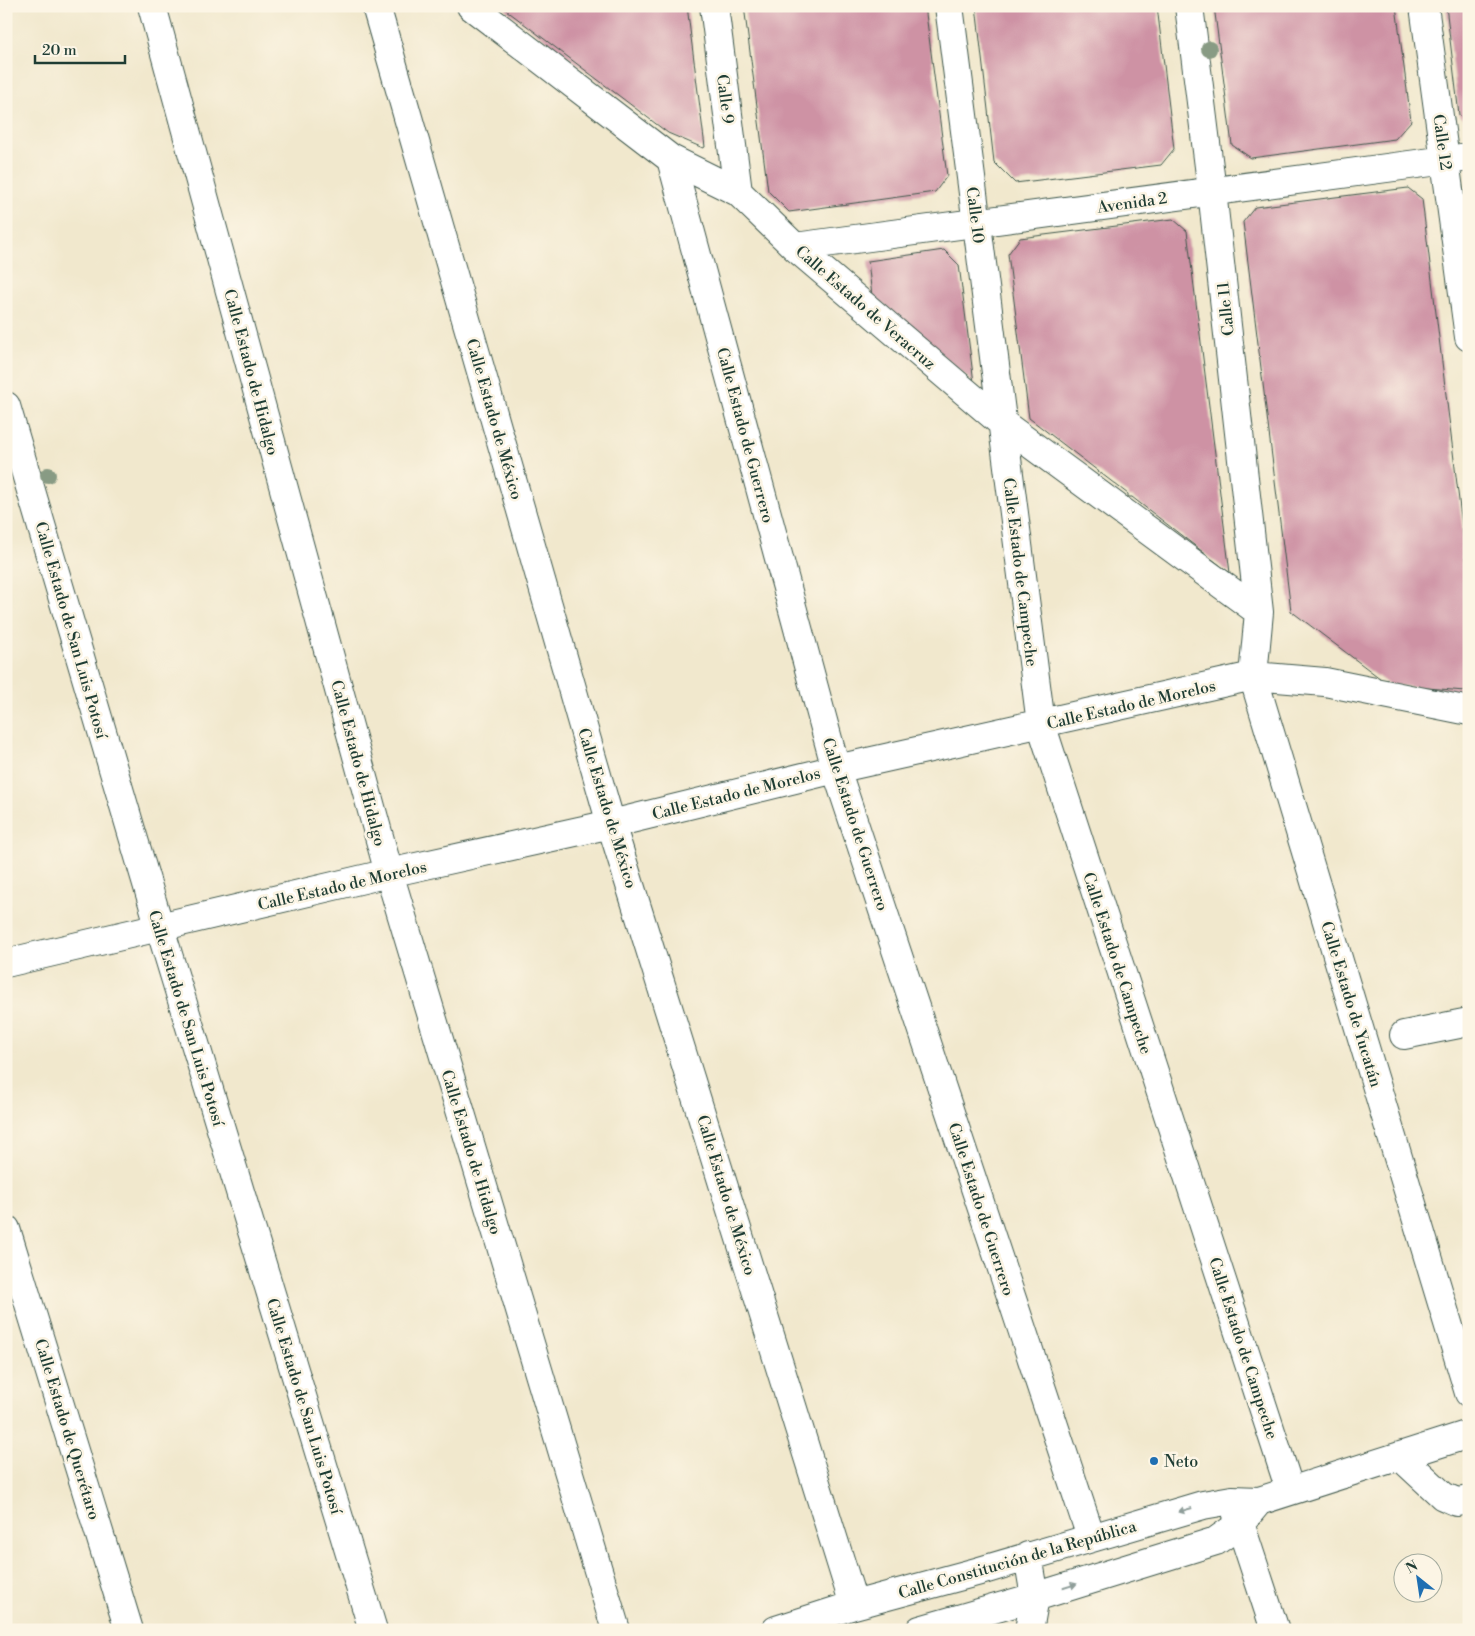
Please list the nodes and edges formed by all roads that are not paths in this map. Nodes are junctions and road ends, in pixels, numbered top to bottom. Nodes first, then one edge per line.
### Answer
1 (152, 6) edge
2 (376, 6) edge
3 (714, 6) edge
4 (950, 6) edge
5 (1189, 6) edge
6 (1424, 6) edge
7 (481, 11) edge
8 (1457, 158) edge
9 (671, 159) junction
10 (1212, 191) junction
11 (738, 192) junction
12 (977, 223) junction
13 (796, 247) junction
14 (1469, 337) edge
15 (6, 406) edge
16 (1002, 424) junction
17 (1259, 612) junction
18 (1253, 676) junction
19 (1469, 712) edge
20 (1040, 724) junction
21 (836, 769) junction
22 (611, 824) junction
23 (389, 873) junction
24 (160, 928) junction
25 (6, 963) edge
26 (1469, 1022) edge
27 (1404, 1035) dead end
28 (6, 1229) edge
29 (1469, 1393) edge
30 (1469, 1434) edge
31 (1400, 1456) junction
32 (1290, 1490) junction
33 (1469, 1500) edge
34 (1236, 1512) junction
35 (1091, 1537) junction
36 (1028, 1556) junction
37 (980, 1571) junction
38 (1035, 1597) junction
39 (854, 1605) junction
40 (988, 1620) edge
41 (129, 1630) edge
42 (373, 1630) edge
43 (616, 1630) edge
44 (776, 1630) edge
45 (920, 1630) edge
46 (1029, 1630) edge
47 (1274, 1630) edge

1 - 23 street, Calle Estado de Hidalgo
2 - 22 street, Calle Estado de México
3 - 11 street, Calle 9
4 - 12 street, Calle 10
5 - 10 street, Calle 11
6 - 8 street, Calle 12
7 - 9 street, Calle Estado de Veracruz
8 - 10 street, Avenida 2
8 - 14 street, Calle 12
9 - 11 street, Calle Estado de Veracruz
9 - 21 street, Calle Estado de Guerrero
10 - 12 street, Avenida 2
10 - 17 street, Calle 11
11 - 13 street, Calle Estado de Veracruz
12 - 13 street, Avenida 2
12 - 16 street, Calle 10
13 - 16 street, Calle Estado de Veracruz
15 - 24 street, Calle Estado de San Luis Potosí
16 - 17 street, Calle Estado de Veracruz
16 - 20 street, Calle Estado de Campeche
17 - 18 street, Calle Estado de Yucatán
18 - 19 street, Calle Estado de Morelos
18 - 20 street, Calle Estado de Morelos
18 - 29 street, Calle Estado de Yucatán
20 - 21 street, Calle Estado de Morelos
20 - 32 street, Calle Estado de Campeche
21 - 22 street, Calle Estado de Morelos
21 - 35 street, Calle Estado de Guerrero
22 - 23 street, Calle Estado de Morelos
22 - 39 street, Calle Estado de México
23 - 24 street, Calle Estado de Morelos
23 - 43 street, Calle Estado de Hidalgo
24 - 25 street, Calle Estado de Morelos
24 - 42 street, Calle Estado de San Luis Potosí
26 - 27 street
28 - 41 street, Calle Estado de Querétaro
30 - 31 street
31 - 32 street
31 - 33 street
32 - 34 street
34 -> 35 street, Calle Constitución de la República
38 -> 34 street
34 - 47 street
35 - 36 street, Calle Constitución de la República
36 - 37 street, Calle Constitución de la República
36 - 38 street
37 - 39 street, Calle Constitución de la República
37 - 40 street
38 - 40 street
38 - 46 street
39 - 44 street, Calle Constitución de la República
40 - 45 street

